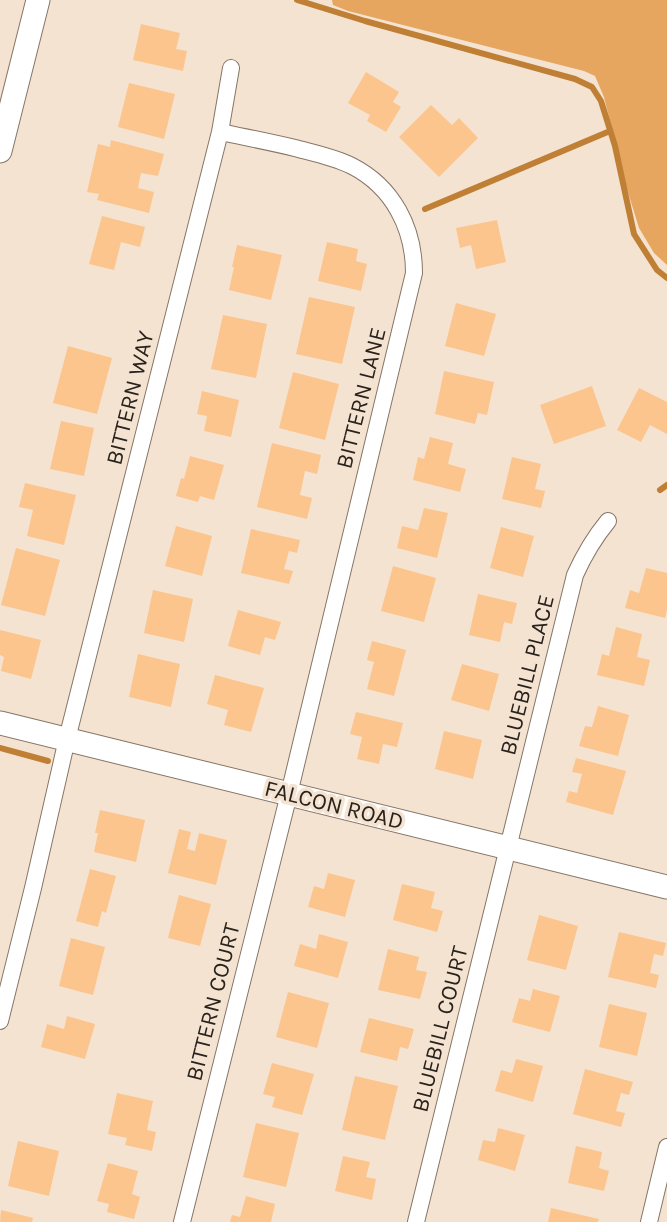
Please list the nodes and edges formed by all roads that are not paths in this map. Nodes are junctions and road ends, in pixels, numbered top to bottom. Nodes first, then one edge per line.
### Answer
1 (38, 0) edge
2 (231, 68) dead end
3 (220, 132) junction
4 (0, 151) edge
5 (608, 521) dead end
6 (0, 723) edge
7 (67, 739) junction
8 (289, 794) junction
9 (508, 848) junction
10 (667, 887) edge
11 (0, 1021) edge
12 (667, 1147) edge
13 (183, 1222) edge
14 (416, 1222) edge
15 (649, 1222) edge

1 - 4 street
2 - 3 street, BITTERN WAY
3 - 7 street, BITTERN WAY
3 - 8 street, BITTERN LANE
5 - 9 street, BLUEBILL PLACE
6 - 7 street, FALCON ROAD
7 - 8 street, FALCON ROAD
7 - 11 street
8 - 9 street, FALCON ROAD
8 - 13 street, BITTERN COURT
9 - 10 street, FALCON ROAD
9 - 14 street, BLUEBILL COURT
12 - 15 street

